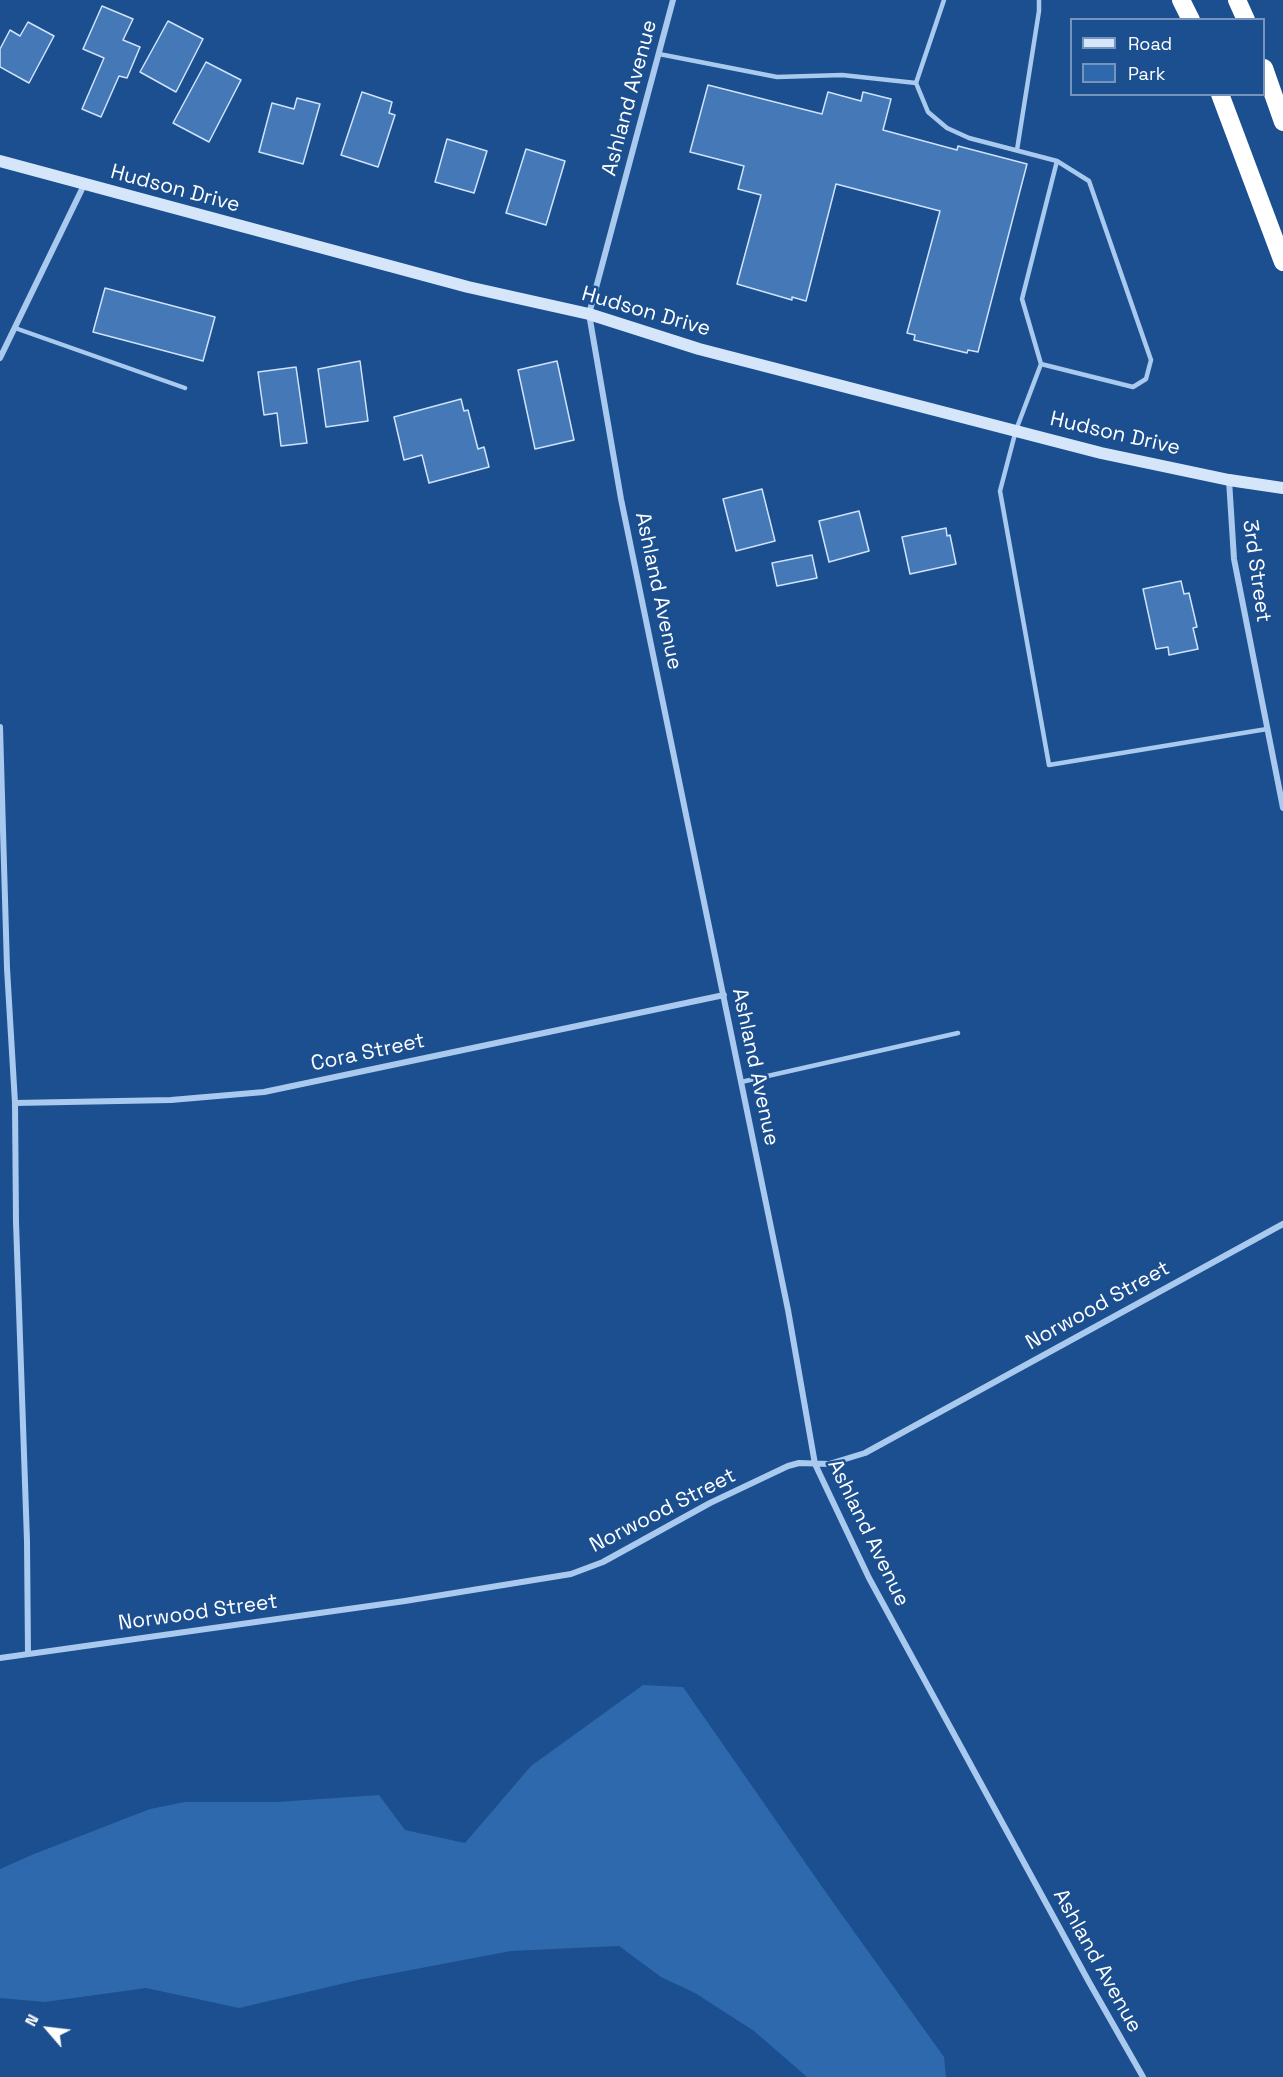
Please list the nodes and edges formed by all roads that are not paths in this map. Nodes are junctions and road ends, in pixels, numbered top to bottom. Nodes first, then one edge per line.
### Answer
1 (673, 0) edge
2 (944, 0) edge
3 (1039, 0) edge
4 (1181, 0) edge
5 (1237, 0) edge
6 (1190, 18) edge
7 (1245, 18) edge
8 (659, 54) junction
9 (1265, 73) edge
10 (916, 83) junction
11 (1221, 96) edge
12 (1283, 122) edge
13 (1017, 150) junction
14 (1057, 160) junction
15 (0, 161) edge
16 (84, 185) junction
17 (1283, 262) edge
18 (589, 314) junction
19 (15, 328) junction
20 (0, 358) edge
21 (1041, 364) junction
22 (185, 388) dead end
23 (1016, 430) junction
24 (1229, 480) junction
25 (1282, 487) edge
26 (0, 727) edge
27 (1267, 729) junction
28 (1283, 808) edge
29 (724, 995) junction
30 (958, 1033) dead end
31 (741, 1082) junction
32 (15, 1103) junction
33 (1283, 1224) edge
34 (815, 1464) junction
35 (28, 1654) junction
36 (0, 1658) edge
37 (1143, 2077) edge

1 - 8 street, Ashland Avenue
2 - 10 lane
3 - 13 lane
4 - 6 highway
5 - 7 highway
8 - 10 lane
8 - 18 street, Ashland Avenue
9 - 12 highway
10 - 13 lane
11 - 17 highway
13 - 14 lane
14 - 21 lane
14 - 21 lane
15 - 16 street, Hudson Drive
16 - 18 street, Hudson Drive
16 - 19 street
18 - 23 street, Hudson Drive
18 - 29 street, Ashland Avenue
19 - 20 street
19 - 22 lane
21 - 23 lane
23 - 24 street, Hudson Drive
23 - 27 lane
24 - 25 street, Hudson Drive
24 - 27 street, 3rd Street
26 - 32 street
27 - 28 street, 3rd Street
29 - 31 street, Ashland Avenue
29 - 32 street, Cora Street
30 - 31 lane
31 - 34 street, Ashland Avenue
32 - 35 street
33 - 34 street, Norwood Street
34 - 35 street, Norwood Street
34 - 37 street, Ashland Avenue
35 - 36 street, Norwood Street

